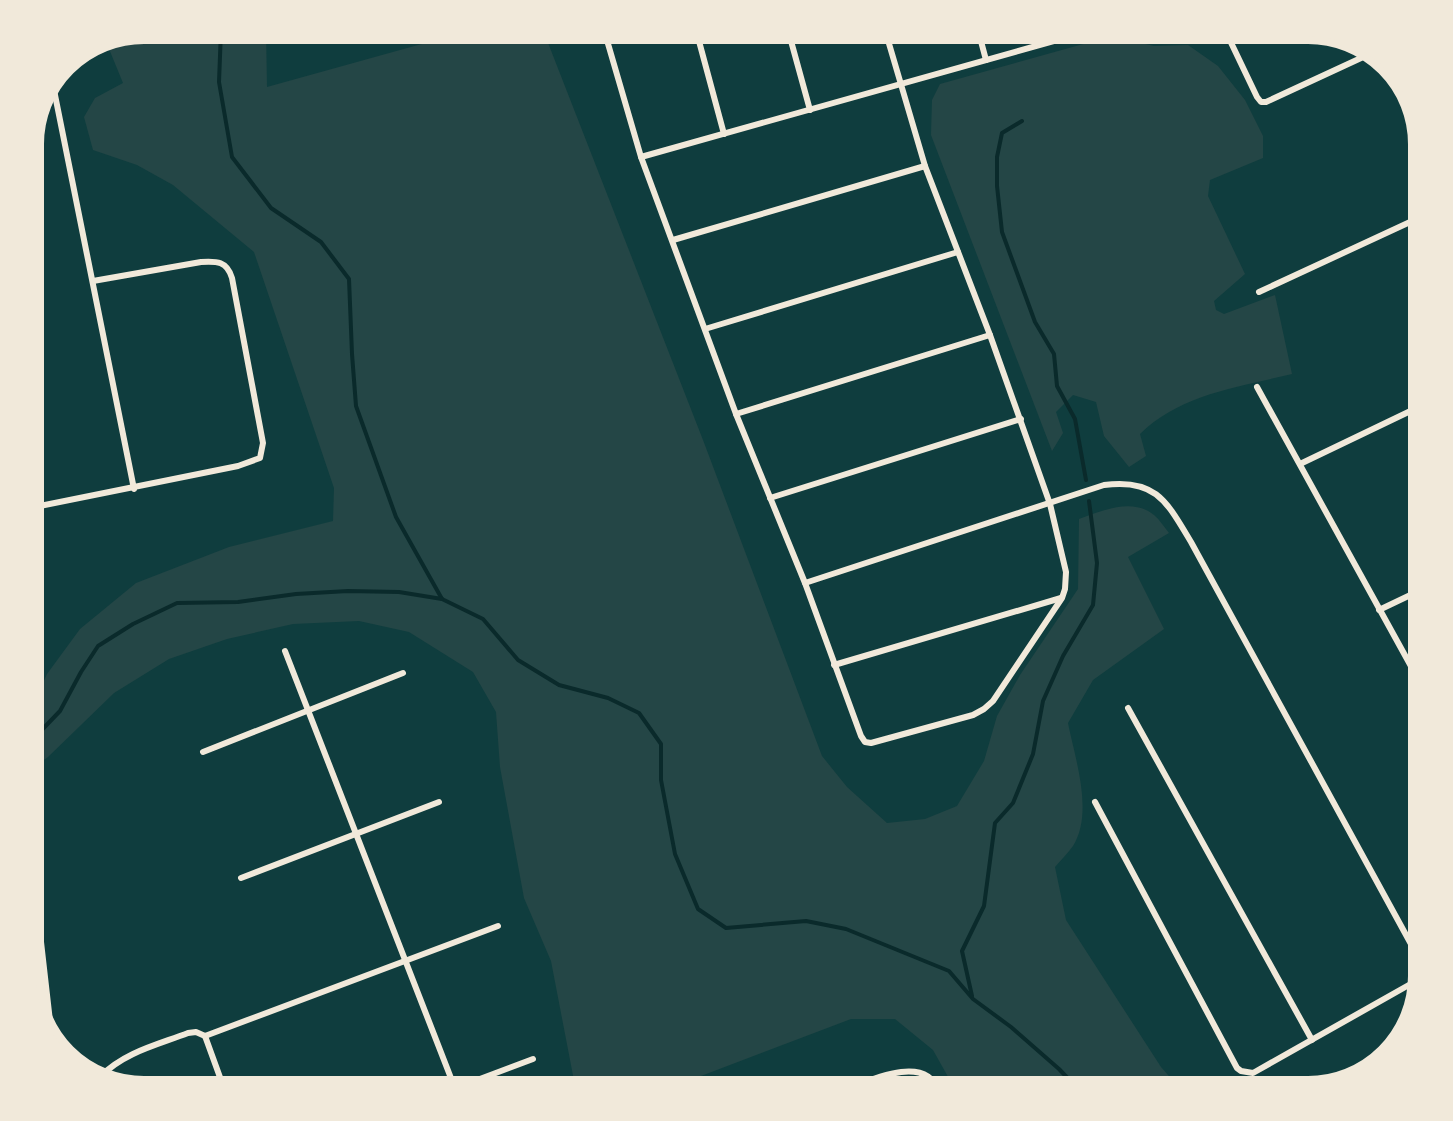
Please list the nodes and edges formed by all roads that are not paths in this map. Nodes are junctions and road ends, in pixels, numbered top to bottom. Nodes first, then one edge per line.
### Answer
1 (607, 40) edge
2 (699, 40) edge
3 (791, 40) edge
4 (888, 40) edge
5 (981, 40) edge
6 (1050, 40) edge
7 (1229, 40) edge
8 (1364, 57) edge
9 (986, 60) junction
10 (900, 84) junction
11 (55, 93) edge
12 (810, 110) junction
13 (724, 134) junction
14 (641, 157) junction
15 (925, 166) junction
16 (1412, 221) edge
17 (673, 240) junction
18 (958, 252) junction
19 (93, 281) junction
20 (1258, 292) dead end
21 (705, 329) junction
22 (990, 335) junction
23 (1257, 387) dead end
24 (1412, 410) edge
25 (736, 414) junction
26 (1021, 419) junction
27 (1300, 464) junction
28 (134, 489) junction
29 (770, 498) junction
30 (1050, 504) junction
31 (41, 506) edge
32 (805, 583) junction
33 (1412, 594) edge
34 (1062, 598) junction
35 (1379, 610) junction
36 (285, 651) dead end
37 (834, 665) junction
38 (1412, 668) edge
39 (403, 673) dead end
40 (1128, 708) dead end
41 (309, 711) junction
42 (203, 752) dead end
43 (439, 802) dead end
44 (1095, 802) dead end
45 (356, 834) junction
46 (241, 878) dead end
47 (498, 926) dead end
48 (41, 941) edge
49 (1412, 946) edge
50 (406, 961) junction
51 (1412, 983) edge
52 (50, 1018) edge
53 (205, 1036) junction
54 (1312, 1040) junction
55 (533, 1059) dead end
56 (105, 1072) edge
57 (221, 1080) edge
58 (449, 1080) edge
59 (479, 1080) edge
60 (874, 1080) edge
61 (932, 1080) edge

1 - 14 street
2 - 13 street
3 - 12 street
4 - 10 street
5 - 9 street
6 - 9 street
7 - 8 street
9 - 10 street
10 - 12 street
10 - 15 street
11 - 19 street
12 - 13 street
13 - 14 street
14 - 17 street
15 - 17 street
15 - 18 street
16 - 20 street
17 - 21 street
18 - 21 street
18 - 22 street
19 - 28 street
19 - 28 street
21 - 25 street
22 - 25 street
22 - 26 street
23 - 27 street
24 - 27 street
25 - 29 street
26 - 29 street
26 - 30 street
27 - 35 street
28 - 31 street
29 - 32 street
30 - 32 street
30 - 34 street
30 - 49 street
32 - 37 street
33 - 35 street
34 - 37 street
34 - 37 street
35 - 38 street
36 - 41 street
39 - 41 street
40 - 54 street
41 - 42 street
41 - 45 street
43 - 45 street
44 - 54 street
45 - 46 street
45 - 50 street
47 - 50 street
48 - 52 street
50 - 53 street
50 - 58 street
51 - 54 street
53 - 56 street
53 - 57 street
55 - 59 street
60 - 61 street

